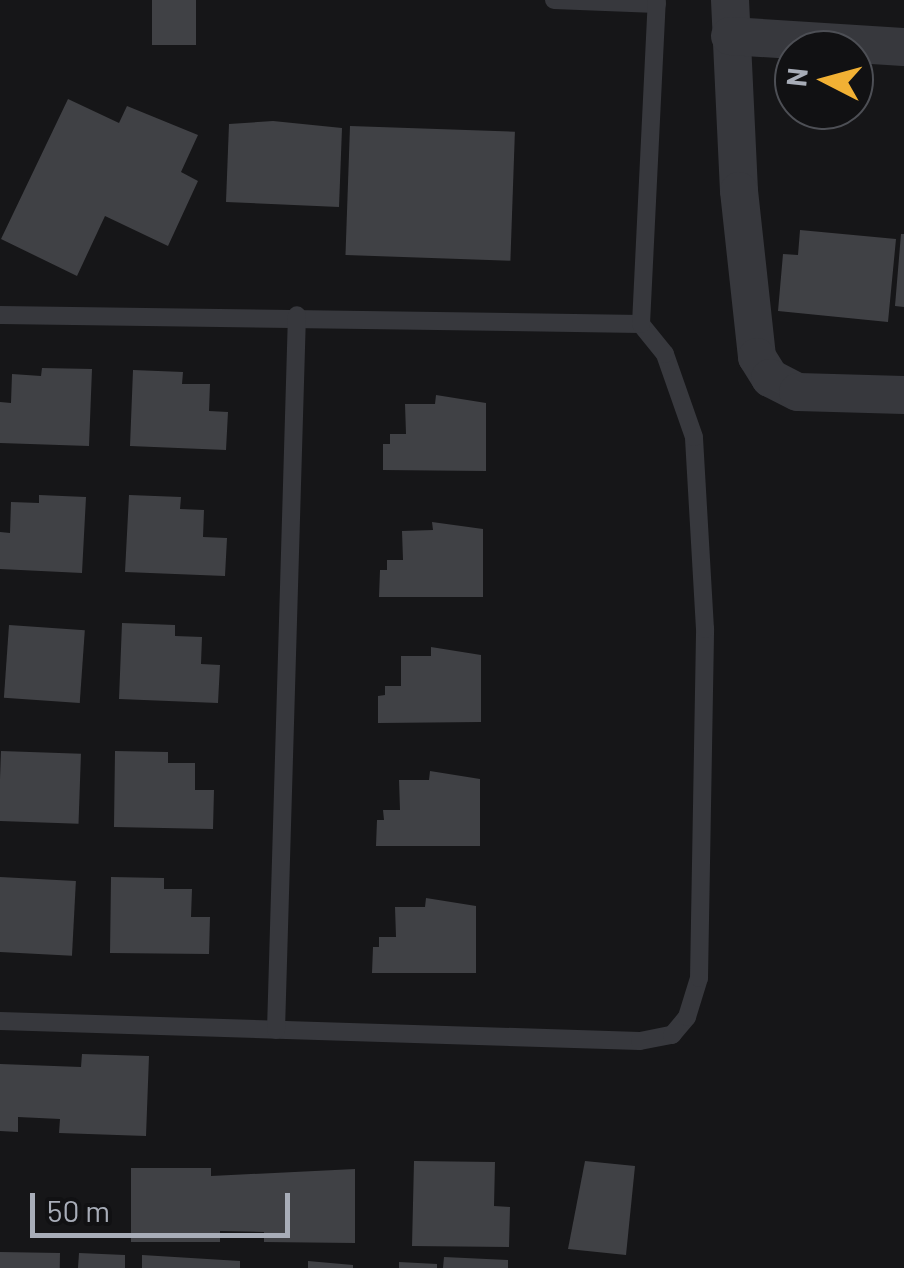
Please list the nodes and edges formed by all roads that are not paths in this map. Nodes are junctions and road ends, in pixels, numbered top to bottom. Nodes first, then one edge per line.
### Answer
1 (554, 0) edge
2 (563, 0) edge
3 (657, 2) edge
4 (730, 18) edge
5 (904, 47) edge
6 (0, 314) edge
7 (297, 315) junction
8 (642, 324) junction
9 (904, 394) edge
10 (0, 1021) edge
11 (276, 1030) junction

1 - 2 lane
2 - 3 lane
3 - 8 lane
4 - 5 street
4 - 9 street
6 - 7 lane
7 - 8 lane
7 - 11 lane
8 - 11 lane
10 - 11 lane

